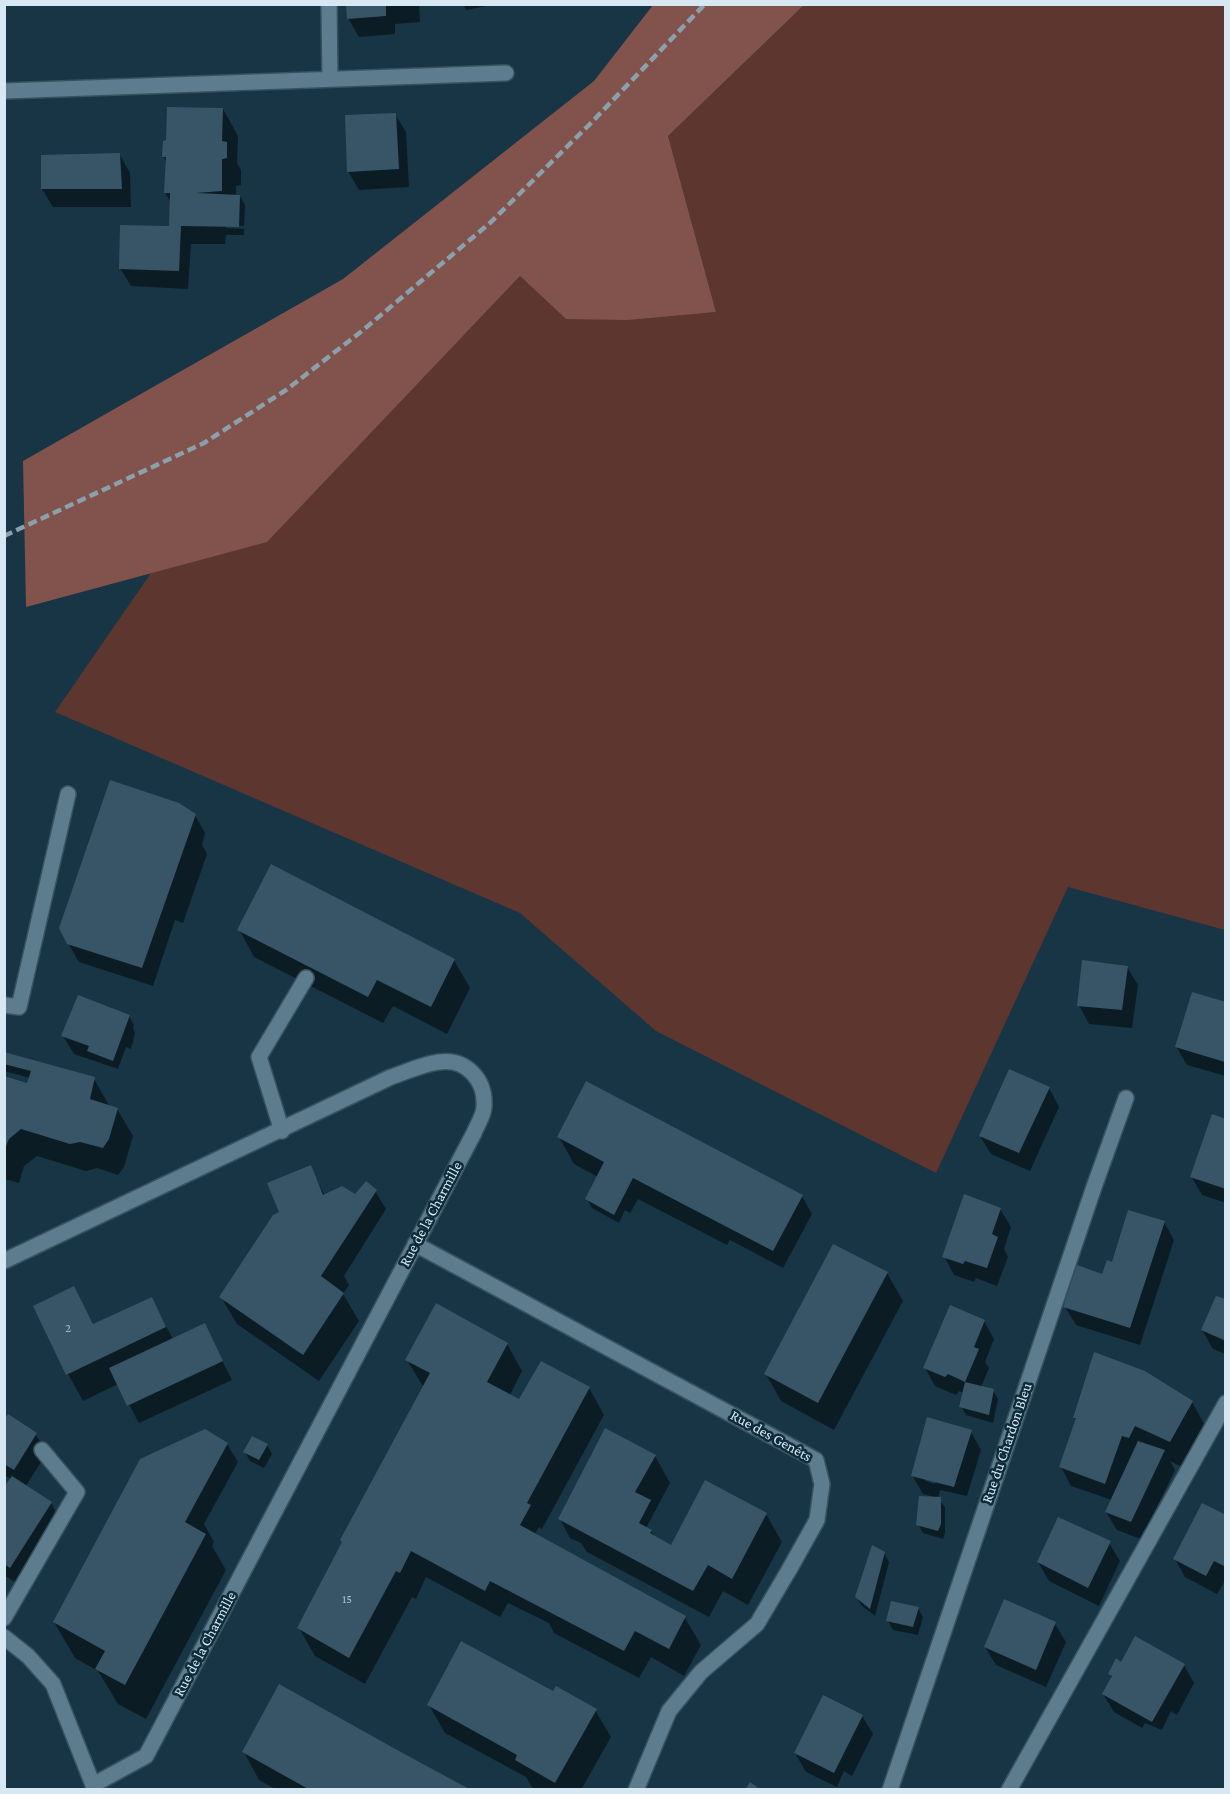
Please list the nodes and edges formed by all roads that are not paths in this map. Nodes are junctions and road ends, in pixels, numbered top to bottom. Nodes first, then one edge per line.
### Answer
1 (329, 4) edge
2 (506, 73) dead end
3 (330, 79) junction
4 (4, 91) edge
5 (68, 794) dead end
6 (306, 978) dead end
7 (4, 1005) edge
8 (1126, 1098) dead end
9 (282, 1131) junction
10 (415, 1244) junction
11 (4, 1261) edge
12 (1226, 1403) edge
13 (42, 1450) dead end
14 (4, 1618) edge
15 (4, 1637) edge
16 (94, 1787) edge
17 (636, 1790) edge
18 (890, 1790) edge
19 (1009, 1790) edge

1 - 3 street
2 - 3 street
3 - 4 street
5 - 7 street
6 - 9 street
8 - 18 street, Rue du Chardon Bleu
9 - 10 street, Rue de la Charmille
9 - 11 street, Rue de la Charmille
10 - 16 street, Rue de la Charmille
10 - 17 street, Rue des Genêts
12 - 19 street
13 - 14 street
15 - 16 street

